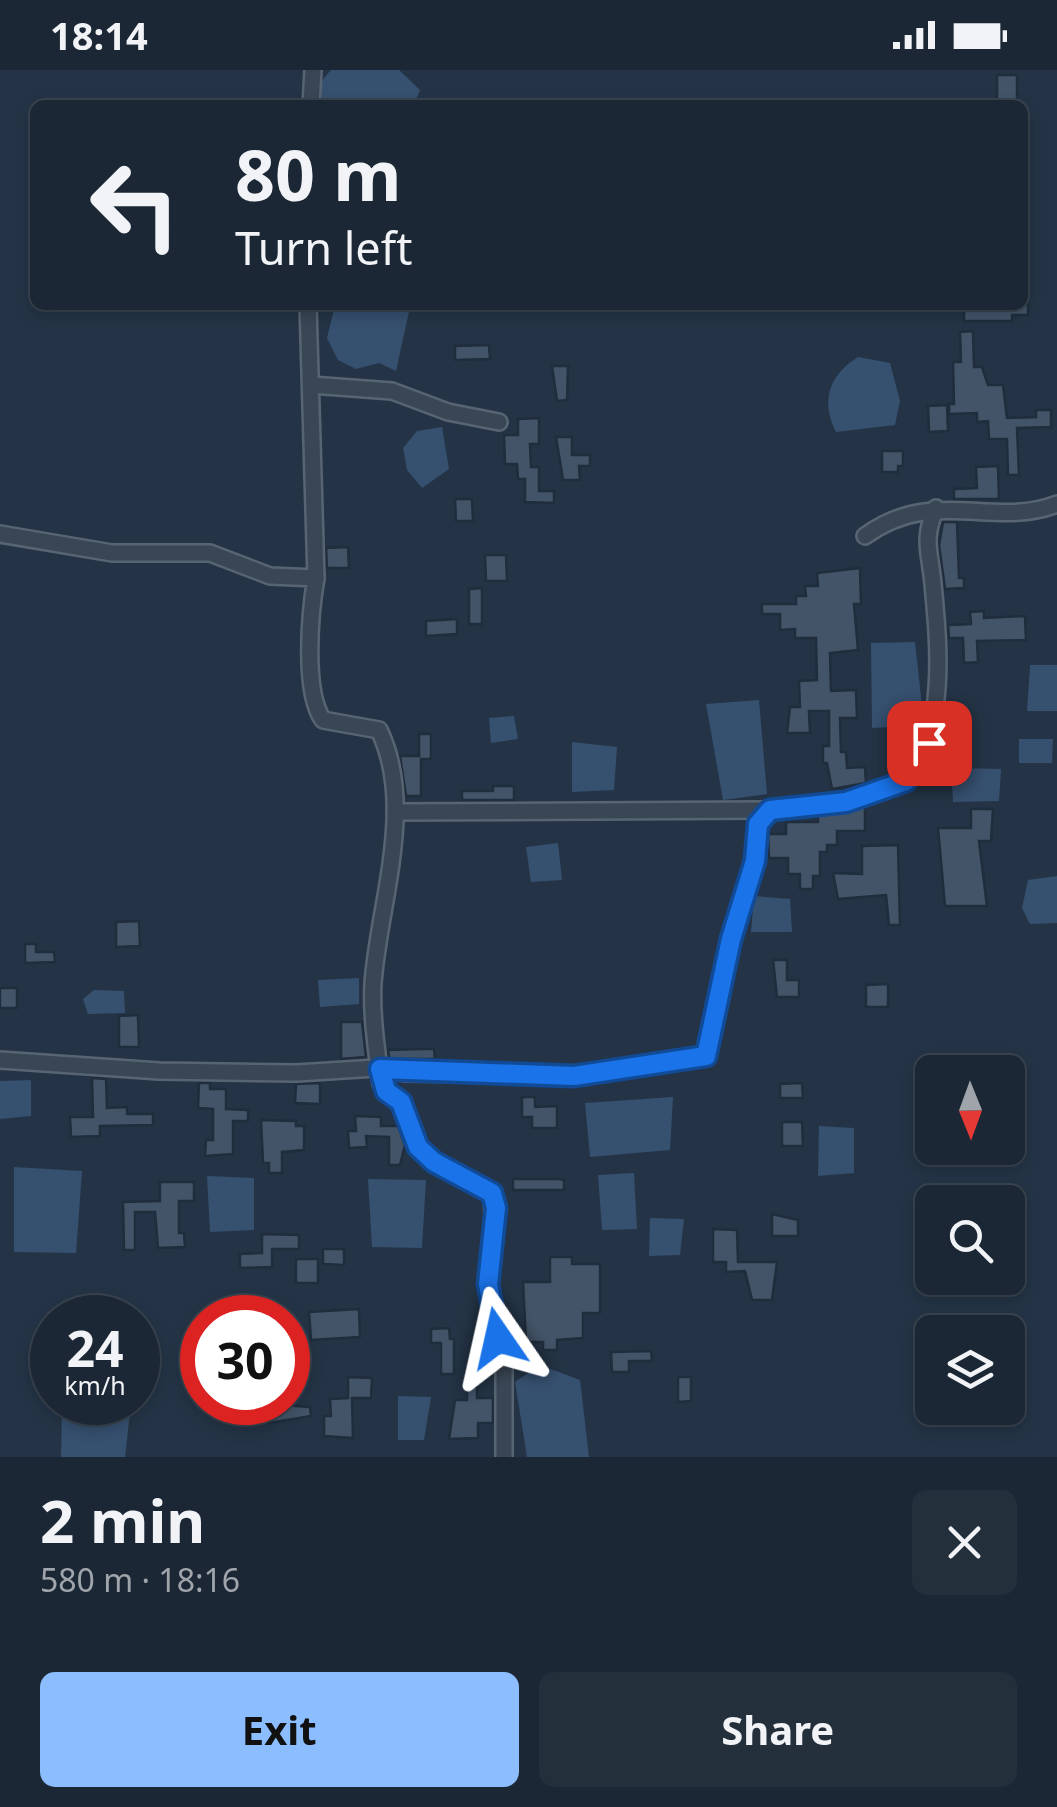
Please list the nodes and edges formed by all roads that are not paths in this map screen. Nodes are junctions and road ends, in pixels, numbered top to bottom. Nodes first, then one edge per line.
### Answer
1 (313, 70) edge
2 (310, 100) edge
3 (308, 310) edge
4 (311, 386) junction
5 (499, 422) dead end
6 (1057, 504) edge
7 (936, 508) junction
8 (0, 534) edge
9 (865, 536) dead end
10 (316, 578) junction
11 (770, 810) junction
12 (395, 812) junction
13 (0, 1060) edge
14 (380, 1069) junction
15 (504, 1457) edge

1 - 2 street
3 - 4 street
4 - 5 street
4 - 10 street
6 - 7 street
7 - 9 street
7 - 11 street
8 - 10 street
10 - 12 street
11 - 12 street
11 - 14 street
12 - 14 street
13 - 14 street
14 - 15 street

